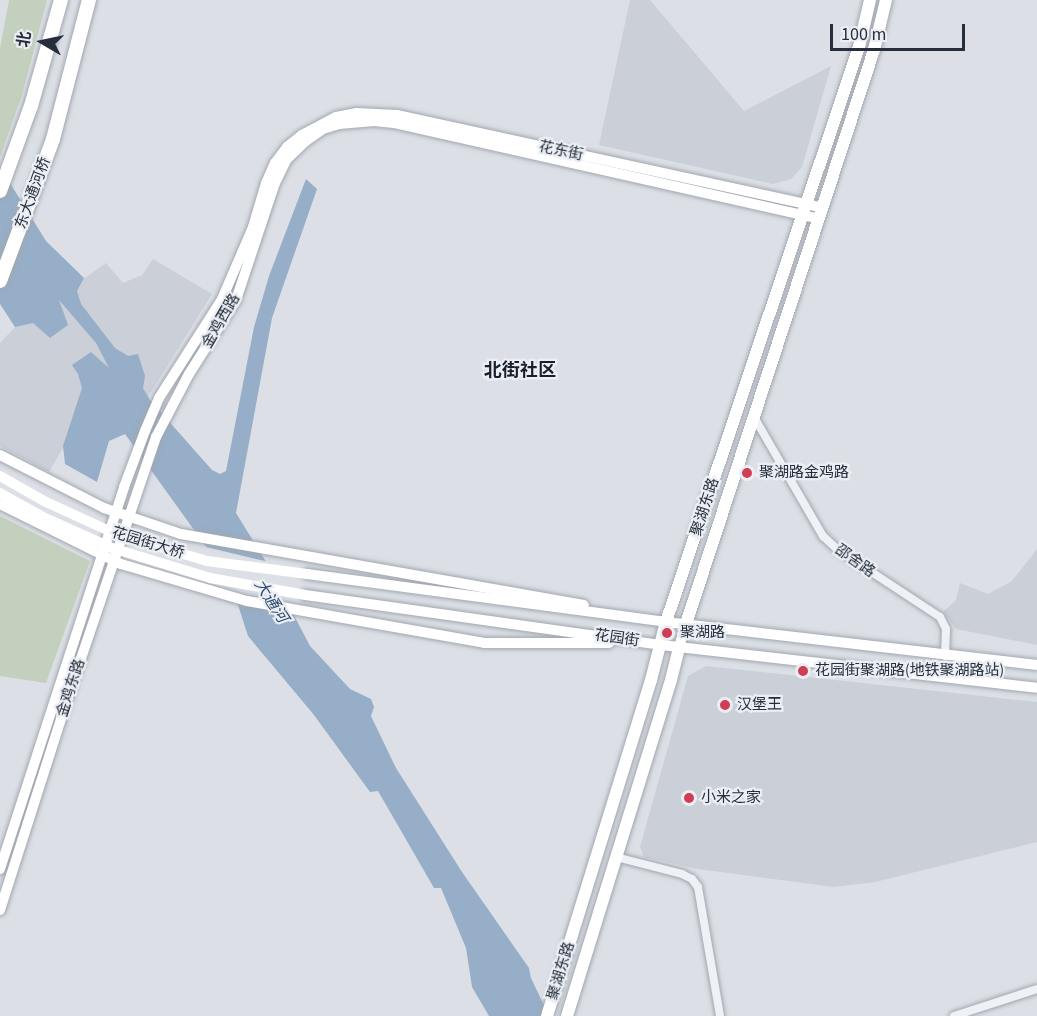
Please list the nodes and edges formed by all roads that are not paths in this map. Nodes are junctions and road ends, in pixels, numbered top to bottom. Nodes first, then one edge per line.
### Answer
1 (61, 0) edge
2 (89, 0) edge
3 (870, 0) edge
4 (886, 0) edge
5 (304, 138) junction
6 (0, 191) edge
7 (803, 210) junction
8 (821, 214) junction
9 (0, 281) edge
10 (754, 417) junction
11 (0, 455) edge
12 (135, 456) joint
13 (145, 467) joint
14 (0, 476) edge
15 (0, 493) edge
16 (0, 504) edge
17 (116, 512) junction
18 (128, 517) junction
19 (102, 555) junction
20 (114, 561) junction
21 (307, 574) joint
22 (305, 594) joint
23 (666, 622) junction
24 (686, 624) junction
25 (661, 645) junction
26 (679, 647) junction
27 (945, 656) junction
28 (1037, 665) edge
29 (1037, 688) edge
30 (616, 856) junction
31 (0, 869) edge
32 (0, 910) edge
33 (1037, 989) edge
34 (547, 1015) edge
35 (567, 1016) edge
36 (720, 1016) edge
37 (954, 1016) edge

1 - 6 highway
2 - 9 highway, 东大通河桥
3 - 7 main road, 聚湖东路
4 - 8 main road, 聚湖东路
5 - 7 main road, 花东街
5 - 12 main road, 金鸡西路
5 - 13 main road, 金鸡西路
7 - 8 main road, 花东街
7 - 23 main road, 聚湖东路
8 - 10 main road, 聚湖东路
10 - 24 main road, 聚湖东路
10 - 27 street, 邵舍路
11 - 17 main road
12 - 17 main road, 金鸡东路
13 - 18 main road, 金鸡东路
14 - 21 main road, 花园街大桥, bridge
15 - 22 main road, 花园街大桥, bridge
16 - 19 main road
17 - 18 main road
17 - 19 main road, 金鸡东路
18 - 20 main road, 金鸡东路
18 - 23 main road
19 - 20 main road
19 - 31 main road, 金鸡东路
20 - 25 main road
20 - 32 main road, 金鸡东路
21 - 23 main road, 花园街
22 - 25 main road, 花园街
23 - 24 main road, 花园街
23 - 25 main road, 聚湖东路
24 - 26 main road, 聚湖东路
24 - 27 main road, 花园街
25 - 26 main road, 花园街
25 - 34 main road, 聚湖东路
26 - 29 main road, 花园街
26 - 30 main road, 聚湖东路
27 - 28 main road, 花园街
30 - 35 main road, 聚湖东路
30 - 36 street
33 - 37 street

